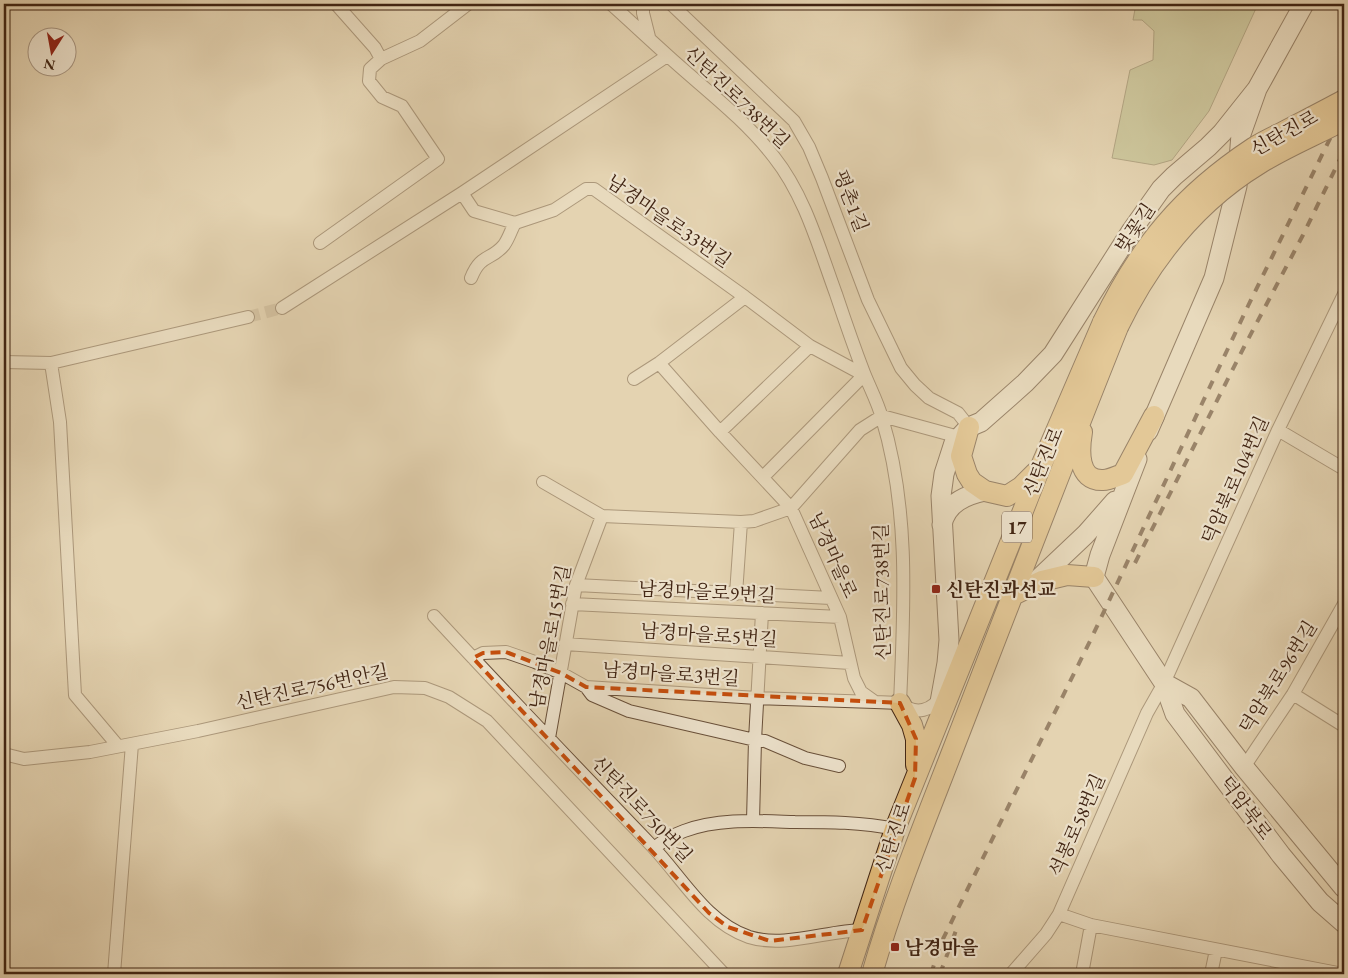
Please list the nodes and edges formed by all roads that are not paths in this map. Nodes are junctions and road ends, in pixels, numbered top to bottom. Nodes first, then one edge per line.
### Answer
1 (336, 4) edge
2 (468, 4) edge
3 (611, 4) edge
4 (643, 4) edge
5 (671, 4) edge
6 (1304, 4) edge
7 (649, 37) junction
8 (667, 56) junction
9 (381, 59) junction
10 (1258, 90) junction
11 (1344, 100) edge
12 (1344, 120) edge
13 (1208, 148) junction
14 (1174, 176) junction
15 (1237, 186) junction
16 (462, 193) junction
17 (515, 223) junction
18 (1226, 227) junction
19 (320, 243) dead end
20 (471, 278) dead end
21 (1344, 294) edge
22 (745, 298) junction
23 (282, 308) tunnel mouth
24 (248, 317) tunnel mouth
25 (1111, 325) junction
26 (810, 346) junction
27 (4, 362) edge
28 (51, 363) junction
29 (659, 363) junction
30 (864, 375) junction
31 (634, 378) dead end
32 (1085, 410) junction
33 (882, 416) junction
34 (1154, 416) junction
35 (1278, 430) junction
36 (720, 432) junction
37 (961, 436) junction
38 (1041, 466) junction
39 (1344, 470) edge
40 (763, 478) junction
41 (543, 482) dead end
42 (985, 491) junction
43 (1124, 491) junction
44 (791, 508) junction
45 (602, 516) junction
46 (741, 522) junction
47 (942, 529) junction
48 (1094, 577) junction
49 (576, 585) junction
50 (1029, 587) junction
51 (736, 594) junction
52 (1011, 596) junction
53 (831, 598) junction
54 (572, 604) junction
55 (1344, 605) edge
56 (762, 613) junction
57 (434, 616) dead end
58 (840, 617) junction
59 (565, 644) junction
60 (473, 658) junction
61 (759, 658) junction
62 (850, 663) junction
63 (561, 672) junction
64 (1164, 683) junction
65 (586, 687) junction
66 (942, 694) junction
67 (1293, 694) junction
68 (757, 698) junction
69 (875, 702) junction
70 (900, 703) junction
71 (1344, 726) edge
72 (933, 733) junction
73 (549, 738) junction
74 (755, 740) junction
75 (132, 744) junction
76 (118, 746) junction
77 (4, 754) edge
78 (838, 766) dead end
79 (1244, 767) junction
80 (915, 778) junction
81 (753, 821) junction
82 (895, 829) junction
83 (654, 848) junction
84 (1344, 888) edge
85 (1059, 914) junction
86 (1344, 923) edge
87 (1091, 925) junction
88 (862, 930) junction
89 (1216, 950) junction
90 (1321, 972) edge
91 (114, 974) edge
92 (724, 974) edge
93 (848, 974) edge
94 (872, 974) edge
95 (1010, 974) edge
96 (1082, 974) edge
97 (1211, 974) edge
98 (1343, 974) edge

1 - 9 street
2 - 9 street
3 - 7 street, 신탄진로738번길
4 - 7 street
5 - 37 street, 평촌1길
6 - 10 street, 벚꽃길
7 - 8 street, 신탄진로738번길
8 - 16 street
8 - 30 street, 신탄진로738번길
9 - 19 street
10 - 13 street, 벚꽃길
10 - 15 street
11 - 25 main road, 신탄진로 / 17, bridge
12 - 25 main road, 신탄진로 / 17, bridge
13 - 14 street, 벚꽃길
13 - 15 street
14 - 18 street
14 - 37 street, 벚꽃길
15 - 18 street
16 - 17 street
16 - 23 street
17 - 20 street
17 - 22 street, 남경마을로33번길
18 - 34 street
21 - 35 street, 덕암북로104번길
22 - 26 street
22 - 29 street
24 - 28 street
25 - 32 main road, 신탄진로 / 17
25 - 38 main road, 신탄진로 / 17
26 - 30 street
26 - 36 street
27 - 28 street
28 - 76 street
29 - 31 street
29 - 36 street, 남경마을로
30 - 33 street, 신탄진로738번길
30 - 40 street
32 - 34 main road
32 - 52 main road, 신탄진로 / 17
33 - 37 street
33 - 44 street, 남경마을로
33 - 70 street, 신탄진로738번길
34 - 43 street
35 - 39 street
35 - 64 street, 덕암북로104번길
36 - 40 street, 남경마을로
37 - 42 main road
37 - 47 street
38 - 42 main road
38 - 72 main road, 신탄진로 / 17
40 - 44 street, 남경마을로
41 - 45 street
42 - 47 street
43 - 48 street
43 - 50 street
44 - 46 street
44 - 53 street, 남경마을로
45 - 46 street
45 - 49 street, 남경마을로15번길
46 - 51 street
47 - 66 street
48 - 50 main road
48 - 64 street, 덕암북로
49 - 51 street
49 - 54 street, 남경마을로15번길
50 - 52 main road
51 - 53 street
52 - 94 main road, 신탄진로 / 17
53 - 58 street, 남경마을로
54 - 56 street, 남경마을로9번길
54 - 59 street, 남경마을로15번길
55 - 67 street, 덕암북로96번길
56 - 58 street, 남경마을로9번길
56 - 61 street
57 - 60 street, 신탄진로750번길
58 - 62 street, 남경마을로
59 - 61 street, 남경마을로5번길
59 - 63 street, 남경마을로15번길
60 - 63 street, 남경마을로3번길
60 - 73 street, 신탄진로750번길
61 - 62 street, 남경마을로5번길
61 - 68 street
62 - 69 street, 남경마을로
63 - 65 street, 남경마을로3번길
63 - 73 street, 남경마을로15번길
64 - 79 street, 덕암북로
64 - 85 street, 석봉로58번길
64 - 86 street, 덕암북로
65 - 68 street, 남경마을로3번길
65 - 74 street
66 - 70 street
66 - 72 street
67 - 71 street
67 - 79 street, 덕암북로96번길
68 - 69 street, 남경마을로3번길
68 - 74 street
69 - 70 street
70 - 80 main road
72 - 80 main road, 신탄진로 / 17
73 - 83 street, 신탄진로750번길
74 - 78 street
74 - 81 street
75 - 76 street, 신탄진로756번안길
75 - 91 street
75 - 92 street, 신탄진로756번안길
76 - 77 street, 신탄진로756번안길
79 - 84 street, 덕암북로
80 - 82 main road, 신탄진로 / 17
81 - 82 street
81 - 83 street
82 - 88 main road, 신탄진로 / 17
83 - 88 street, 신탄진로750번길
85 - 87 street
85 - 95 street, 석봉로58번길
87 - 89 street
87 - 96 street
88 - 93 main road, 신탄진로 / 17
89 - 90 street
89 - 97 street
90 - 98 street

